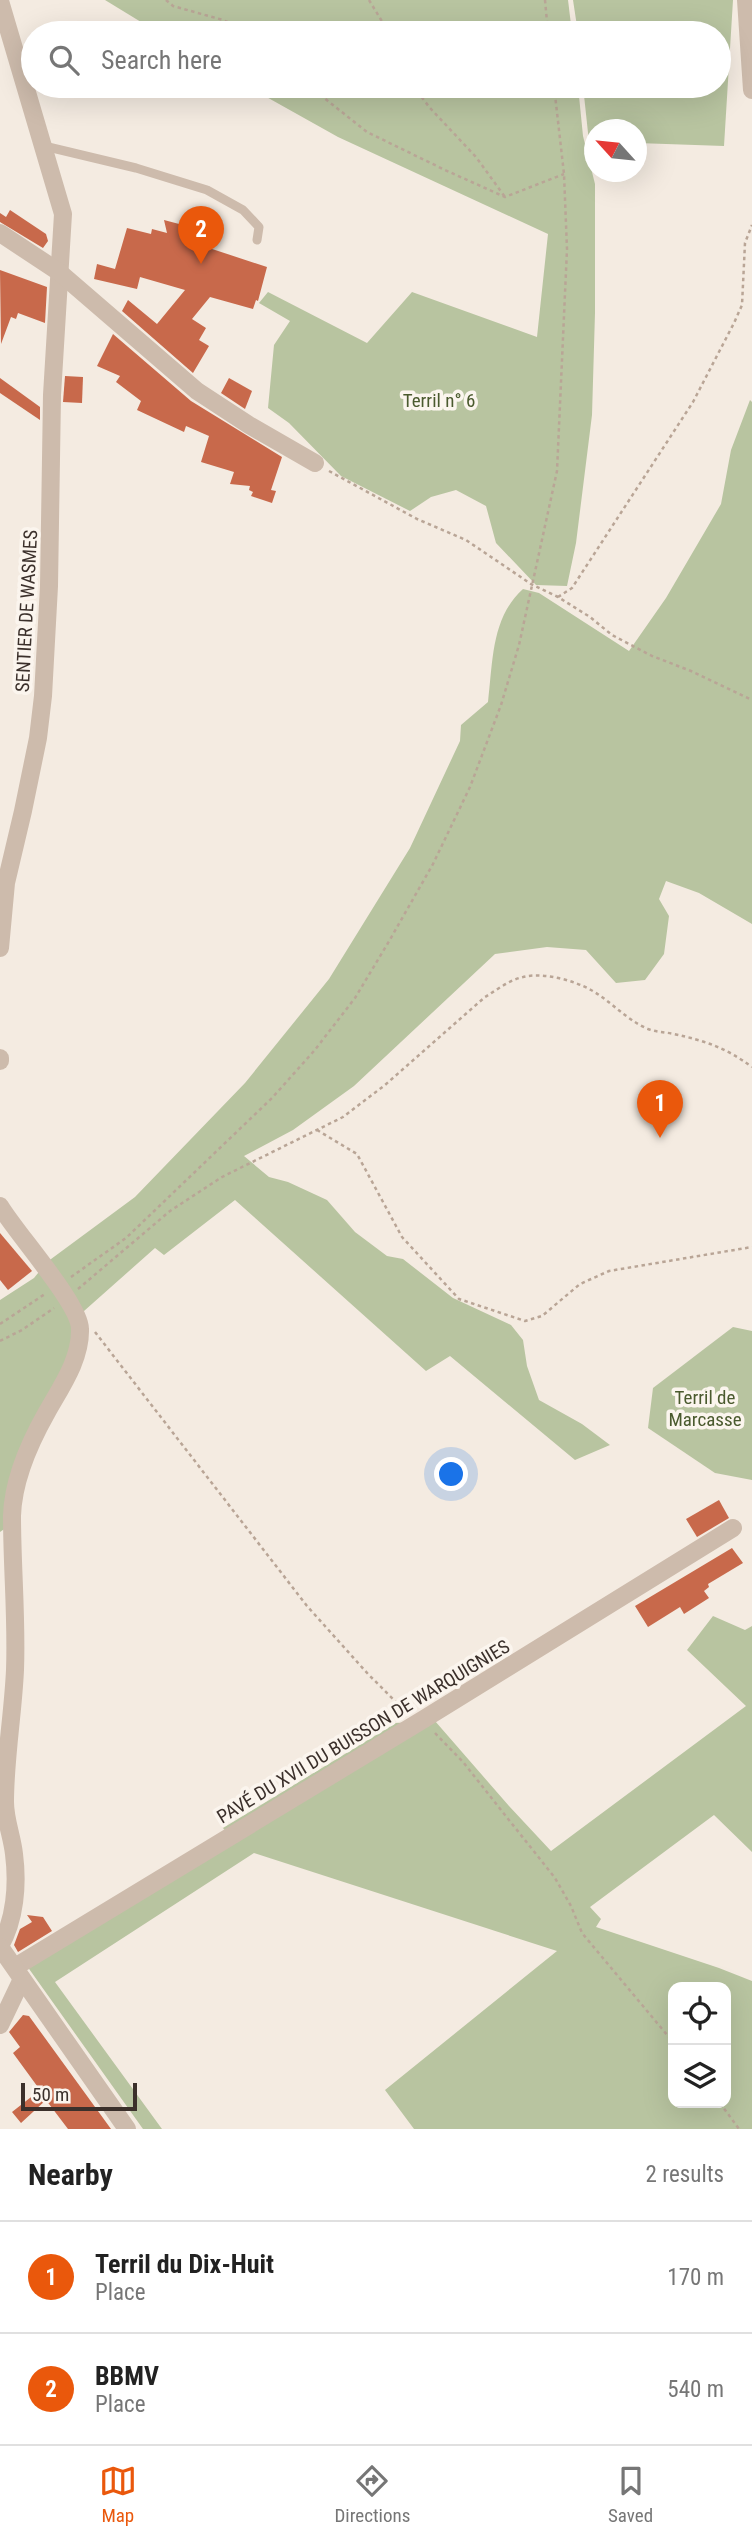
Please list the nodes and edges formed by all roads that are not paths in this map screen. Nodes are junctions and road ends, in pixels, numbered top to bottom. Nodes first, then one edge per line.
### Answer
1 (746, 0) edge
2 (0, 1) edge
3 (21, 74) edge
4 (752, 90) edge
5 (28, 98) edge
6 (42, 146) junction
7 (0, 233) edge
8 (257, 240) dead end
9 (59, 272) junction
10 (314, 463) road end
11 (0, 948) edge
12 (0, 1206) edge
13 (733, 1528) dead end
14 (0, 1947) edge
15 (19, 1973) junction
16 (0, 2025) edge
17 (127, 2129) edge

1 - 4 street
2 - 3 street, SENTIER DE WASMES
5 - 6 street, SENTIER DE WASMES
6 - 8 lane
6 - 9 street, SENTIER DE WASMES
7 - 9 street
9 - 10 street
9 - 11 street, SENTIER DE WASMES
12 - 14 street
13 - 15 street, PAVÉ DU XVII DU BUISSON DE WARQUIGNIES
14 - 15 street
15 - 16 street
15 - 17 street

